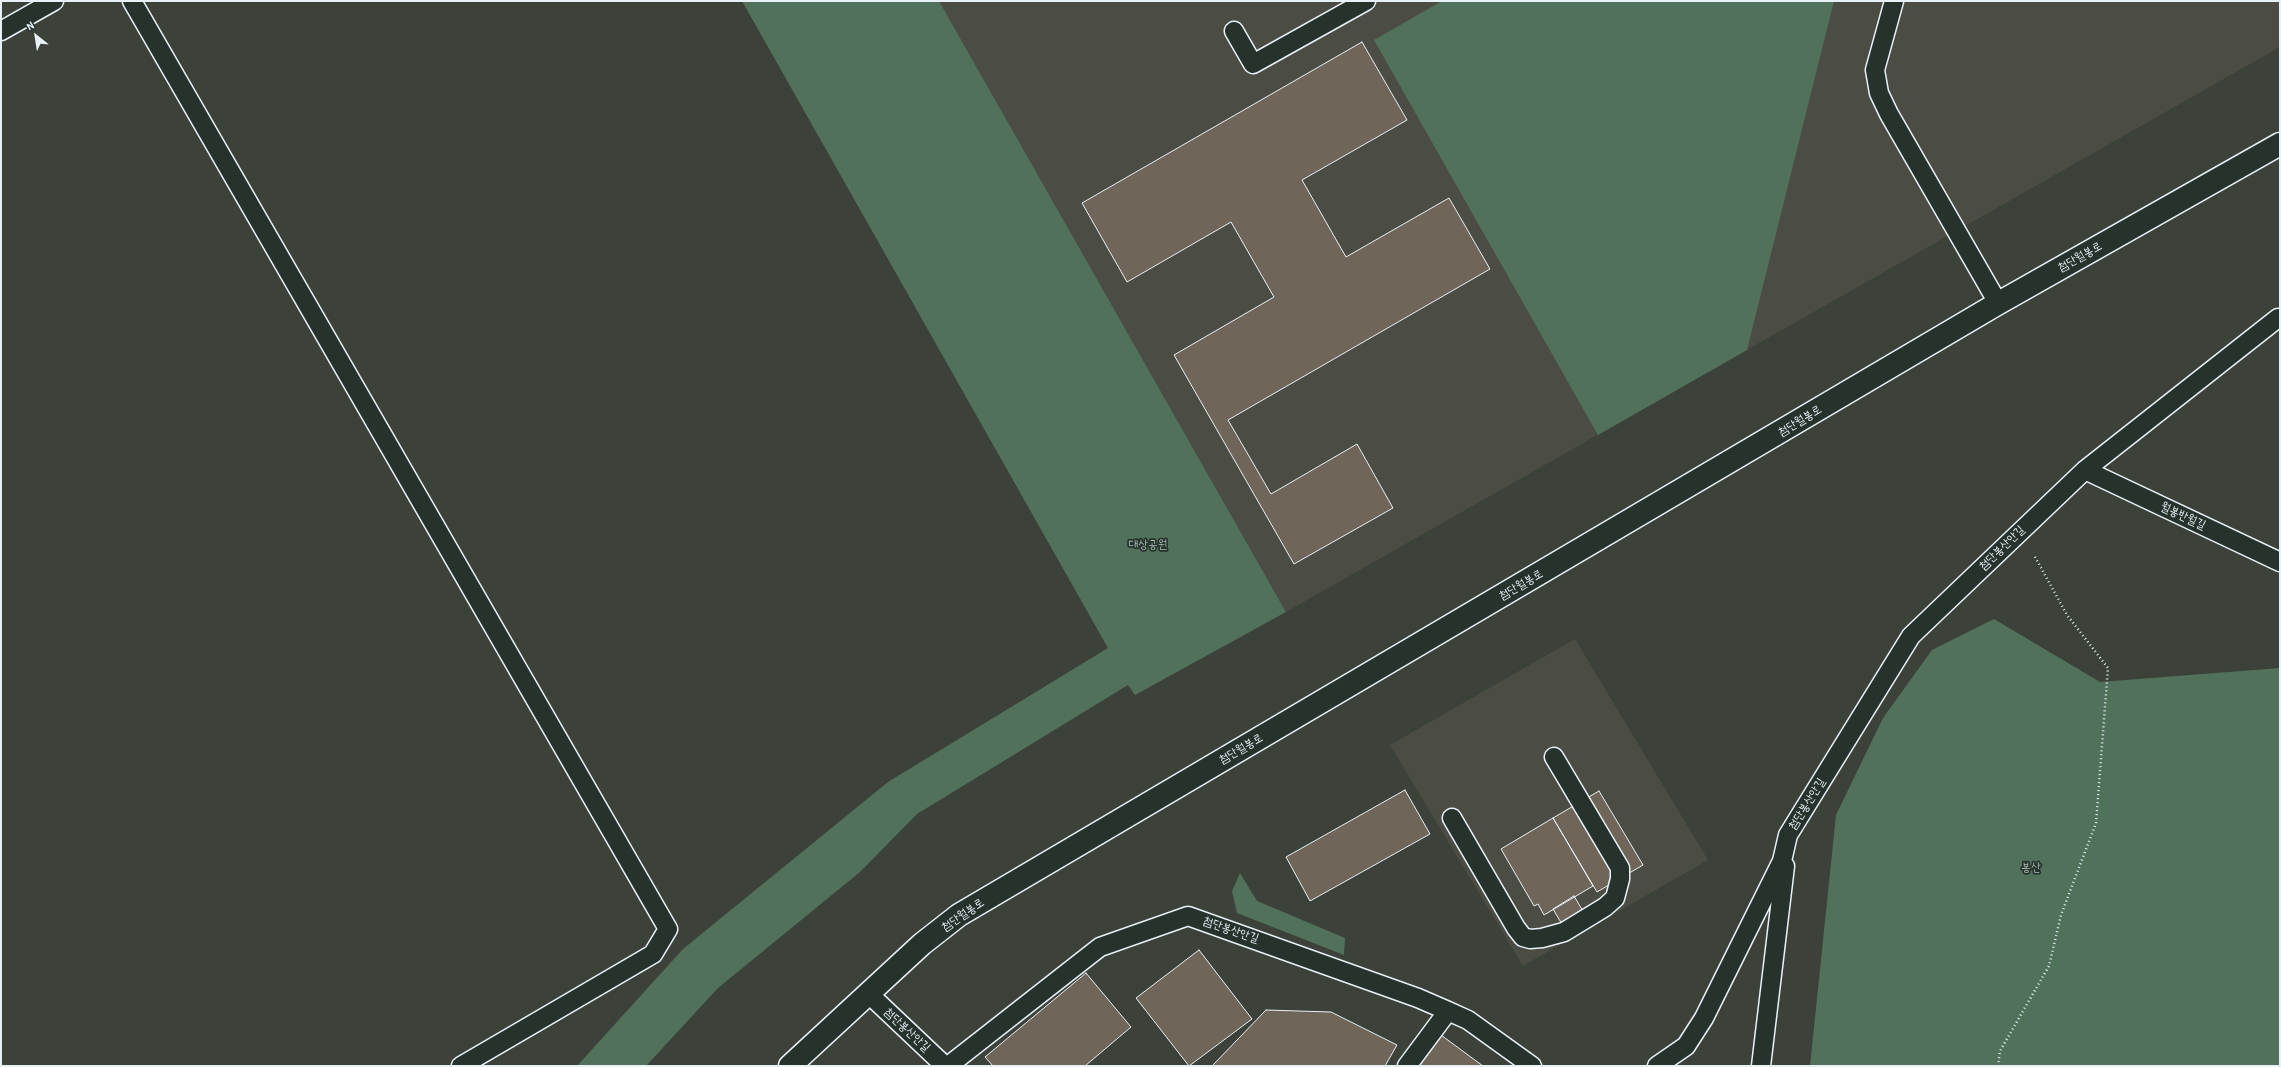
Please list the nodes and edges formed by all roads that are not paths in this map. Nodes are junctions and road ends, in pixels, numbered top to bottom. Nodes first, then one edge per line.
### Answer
1 (54, 1) edge
2 (132, 1) edge
3 (1366, 1) edge
4 (1894, 1) edge
5 (1, 31) edge
6 (1234, 31) dead end
7 (2280, 144) edge
8 (1998, 304) junction
9 (2278, 318) dead end
10 (2085, 470) junction
11 (2280, 562) edge
12 (1554, 757) dead end
13 (1452, 818) dead end
14 (1788, 835) junction
15 (870, 995) junction
16 (1448, 1011) junction
17 (461, 1066) edge
18 (790, 1066) edge
19 (947, 1066) edge
20 (1407, 1066) edge
21 (1532, 1066) edge
22 (1657, 1066) edge
23 (1762, 1066) edge

1 - 5 lane
2 - 17 lane
3 - 6 lane
4 - 8 lane
7 - 8 street, 첨단월봉로
8 - 15 street, 첨단월봉로
9 - 10 lane, 첨단봉산안길
10 - 11 lane, 월봉반월길
10 - 14 lane, 첨단봉산안길
12 - 13 lane
14 - 22 lane, 첨단봉산안길
14 - 23 lane, 첨단봉산안길
15 - 18 street, 첨단월봉로
15 - 19 lane, 첨단봉산안길
16 - 19 lane, 첨단봉산안길
16 - 20 lane
16 - 21 lane, 첨단봉산안길

